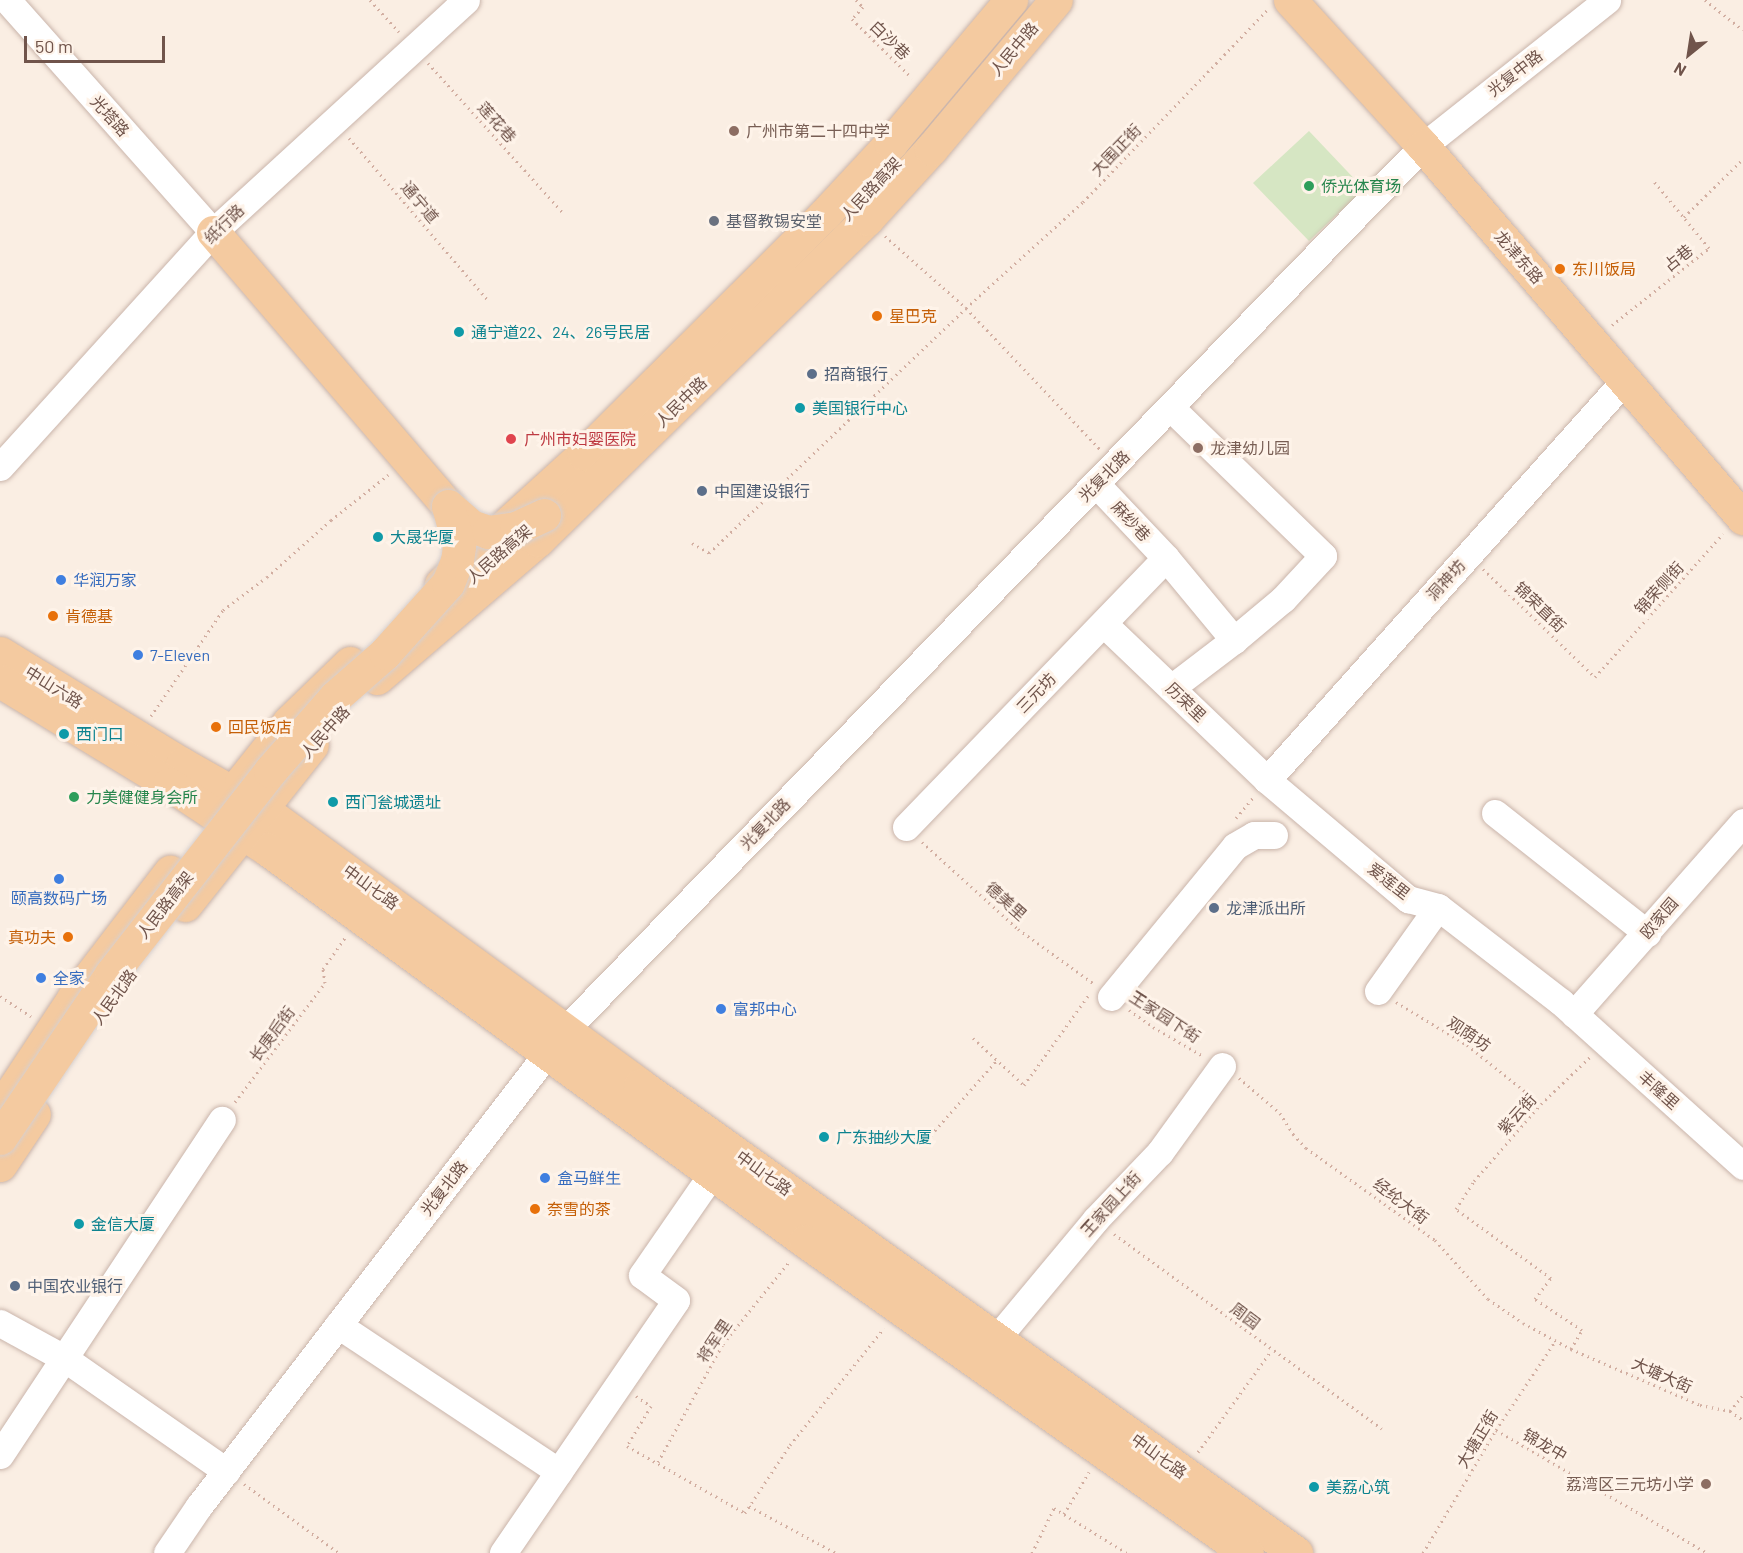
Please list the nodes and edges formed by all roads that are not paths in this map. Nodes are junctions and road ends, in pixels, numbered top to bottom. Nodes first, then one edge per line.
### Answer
1 (7, 0) edge
2 (466, 0) edge
3 (1011, 0) edge
4 (1034, 0) edge
5 (1056, 0) edge
6 (1607, 0) edge
7 (1279, 4) edge
8 (1423, 146) junction
9 (213, 232) junction
10 (1625, 380) junction
11 (1171, 408) junction
12 (0, 466) edge
13 (1096, 484) junction
14 (448, 506) junction
15 (544, 515) junction
16 (1742, 516) edge
17 (1166, 558) junction
18 (1104, 624) junction
19 (1234, 640) junction
20 (0, 653) edge
21 (385, 653) junction
22 (0, 681) edge
23 (1171, 688) junction
24 (1267, 780) junction
25 (224, 803) junction
26 (1495, 813) dead end
27 (252, 821) junction
28 (906, 827) road end
29 (1740, 830) edge
30 (1274, 835) dead end
31 (1438, 907) junction
32 (1647, 933) junction
33 (1104, 991) road end
34 (1378, 991) road end
35 (1574, 1014) junction
36 (556, 1042) junction
37 (1222, 1066) road end
38 (0, 1109) edge
39 (222, 1120) road end
40 (0, 1138) edge
41 (0, 1165) edge
42 (1743, 1166) edge
43 (712, 1174) junction
44 (0, 1323) edge
45 (338, 1325) junction
46 (996, 1339) junction
47 (64, 1358) junction
48 (0, 1455) edge
49 (226, 1471) junction
50 (559, 1472) junction
51 (166, 1553) edge
52 (503, 1553) edge
53 (1247, 1553) edge
54 (1296, 1553) edge

1 - 9 street, 光塔路
2 - 9 street, 纸行路
3 - 25 main road, 人民中路
4 - 15 main road, 人民路高架
5 - 27 main road, 人民中路
6 - 8 street, 光复中路
7 - 8 main road, 龙津东路
8 - 10 main road, 龙津东路
8 - 11 street, 光复北路
9 - 12 street, 纸行路
9 - 14 main road
10 - 16 main road, 龙津东路
10 - 24 street, 洞神坊
11 - 13 street, 光复北路
11 - 19 street
13 - 17 street, 麻纱巷
13 - 36 street, 光复北路
14 - 15 main road, bridge
14 - 21 main road, bridge
15 - 21 main road, 人民路高架, bridge
17 - 18 street, 三元坊
17 - 19 street, 麻纱巷
18 - 23 street, 历荣里
18 - 28 street, 三元坊
19 - 23 street
20 - 25 main road, 中山六路
21 - 40 main road, 人民路高架, bridge
22 - 25 main road, 中山六路
23 - 24 street, 历荣里
24 - 31 street, 爱莲里
25 - 27 main road, 中山七路
25 - 38 main road, 人民北路
26 - 32 street
27 - 36 main road, 中山七路
27 - 41 main road, 人民北路
29 - 32 street, 欧家园
30 - 33 street
31 - 34 street
31 - 35 street, 爱莲里
32 - 35 street, 欧家园
35 - 42 street, 丰隆里
36 - 43 main road, 中山七路
36 - 45 street, 光复北路
36 - 46 main road, 中山七路
37 - 46 street, 王家园上街
39 - 47 street
43 - 50 street
43 - 53 main road, 中山七路
44 - 47 street
45 - 49 street, 光复北路
45 - 50 street
46 - 54 main road, 中山七路
47 - 48 street
47 - 49 street
49 - 51 street, 光复北路
50 - 52 street

